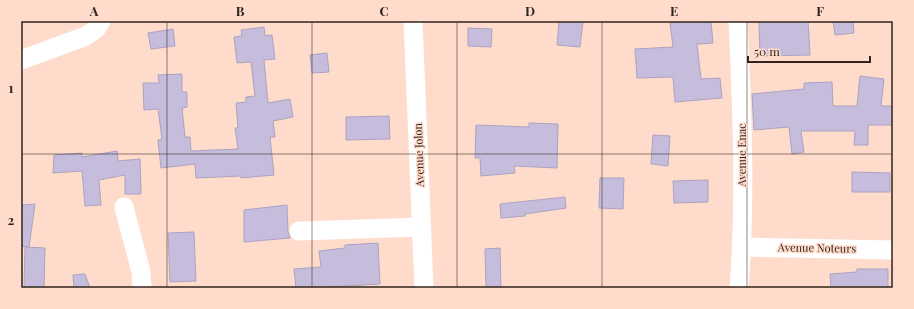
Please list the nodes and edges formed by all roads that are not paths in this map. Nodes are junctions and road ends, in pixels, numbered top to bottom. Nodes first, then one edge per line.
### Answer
1 (101, 21) edge
2 (413, 21) edge
3 (738, 21) edge
4 (21, 60) edge
5 (124, 207) dead end
6 (422, 227) junction
7 (299, 231) dead end
8 (742, 247) junction
9 (893, 250) edge
10 (142, 288) edge
11 (424, 288) edge
12 (739, 288) edge

1 - 4 street
2 - 6 street, Avenue Jolon
3 - 8 street, Avenue Enac
5 - 10 street
6 - 7 street
6 - 11 street, Avenue Jolon
8 - 9 street, Avenue Noteurs
8 - 12 street, Avenue Enac

